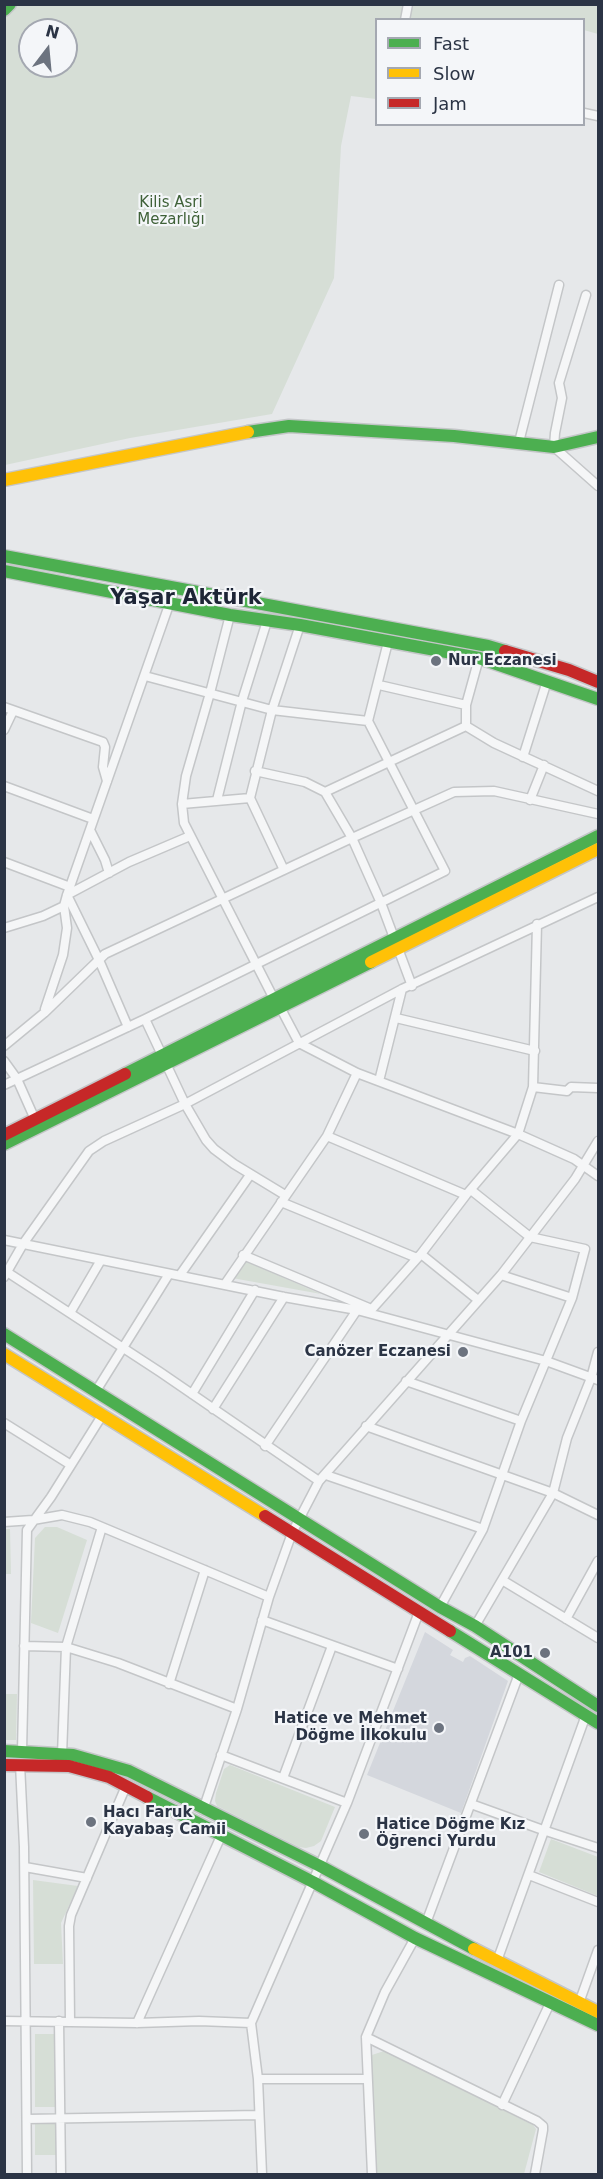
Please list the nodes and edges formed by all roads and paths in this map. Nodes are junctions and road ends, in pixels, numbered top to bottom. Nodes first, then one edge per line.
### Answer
1 (10, 4) edge
2 (4, 10) edge
3 (559, 285) dead end
4 (586, 295) dead end
5 (598, 437) edge
6 (519, 442) junction
7 (554, 447) junction
8 (4, 480) edge
9 (598, 486) edge
10 (4, 556) edge
11 (4, 572) edge
12 (175, 588) junction
13 (171, 603) junction
14 (230, 615) junction
15 (267, 621) junction
16 (300, 625) junction
17 (388, 642) junction
18 (479, 658) junction
19 (145, 675) junction
20 (548, 681) junction
21 (598, 682) edge
22 (379, 685) junction
23 (210, 693) junction
24 (598, 699) edge
25 (243, 701) junction
26 (466, 705) junction
27 (9, 709) edge
28 (272, 710) junction
29 (368, 721) junction
30 (466, 726) junction
31 (4, 730) edge
32 (523, 757) junction
33 (390, 762) junction
34 (544, 765) junction
35 (255, 771) junction
36 (107, 781) junction
37 (4, 786) edge
38 (598, 791) edge
39 (325, 792) junction
40 (250, 798) junction
41 (217, 800) junction
42 (530, 800) junction
43 (182, 804) junction
44 (415, 810) junction
45 (598, 814) edge
46 (93, 819) junction
47 (90, 830) junction
48 (190, 836) junction
49 (598, 836) edge
50 (352, 838) junction
51 (598, 849) edge
52 (4, 862) edge
53 (284, 870) junction
54 (109, 873) junction
55 (68, 891) junction
56 (598, 897) edge
57 (223, 898) junction
58 (381, 903) junction
59 (64, 906) junction
60 (537, 924) junction
61 (4, 928) edge
62 (396, 945) junction
63 (99, 960) junction
64 (256, 963) junction
65 (412, 986) junction
66 (402, 989) junction
67 (277, 1003) junction
68 (44, 1013) junction
69 (396, 1018) junction
70 (145, 1019) junction
71 (128, 1027) junction
72 (6, 1040) edge
73 (299, 1043) junction
74 (535, 1051) junction
75 (165, 1060) junction
76 (4, 1061) edge
77 (357, 1073) junction
78 (16, 1079) junction
79 (379, 1081) junction
80 (4, 1085) edge
81 (533, 1087) junction
82 (598, 1088) edge
83 (185, 1104) junction
84 (37, 1123) junction
85 (518, 1134) junction
86 (4, 1135) edge
87 (327, 1136) junction
88 (598, 1141) edge
89 (4, 1144) edge
90 (584, 1167) junction
91 (250, 1176) junction
92 (598, 1176) edge
93 (469, 1192) junction
94 (283, 1198) junction
95 (531, 1237) junction
96 (4, 1240) edge
97 (23, 1244) junction
98 (243, 1255) junction
99 (419, 1256) junction
100 (101, 1260) junction
101 (6, 1274) edge
102 (169, 1274) junction
103 (180, 1275) junction
104 (501, 1275) junction
105 (225, 1284) junction
106 (255, 1290) junction
107 (284, 1298) junction
108 (572, 1298) junction
109 (478, 1300) junction
110 (372, 1309) junction
111 (357, 1310) junction
112 (70, 1313) junction
113 (4, 1334) edge
114 (448, 1334) junction
115 (124, 1349) junction
116 (598, 1352) edge
117 (4, 1354) edge
118 (546, 1361) junction
119 (595, 1379) edge
120 (406, 1381) junction
121 (96, 1391) junction
122 (192, 1394) junction
123 (213, 1409) junction
124 (103, 1414) junction
125 (521, 1421) junction
126 (4, 1423) edge
127 (366, 1426) junction
128 (265, 1446) junction
129 (71, 1465) junction
130 (500, 1475) junction
131 (322, 1478) junction
132 (553, 1493) junction
133 (598, 1515) edge
134 (300, 1519) junction
135 (33, 1520) junction
136 (4, 1522) edge
137 (102, 1527) junction
138 (483, 1529) junction
139 (292, 1533) junction
140 (598, 1561) edge
141 (206, 1570) junction
142 (502, 1580) junction
143 (269, 1597) junction
144 (440, 1607) junction
145 (419, 1612) junction
146 (566, 1619) junction
147 (262, 1620) junction
148 (475, 1626) junction
149 (598, 1638) edge
150 (24, 1646) junction
151 (332, 1646) junction
152 (66, 1647) junction
153 (398, 1669) junction
154 (519, 1674) junction
155 (169, 1684) junction
156 (598, 1704) edge
157 (237, 1709) junction
158 (586, 1715) junction
159 (598, 1723) edge
160 (4, 1751) edge
161 (62, 1755) junction
162 (221, 1755) junction
163 (21, 1758) junction
164 (4, 1765) edge
165 (283, 1778) junction
166 (126, 1786) junction
167 (347, 1803) junction
168 (471, 1804) junction
169 (203, 1810) junction
170 (543, 1830) junction
171 (221, 1836) junction
172 (598, 1848) edge
173 (320, 1866) junction
174 (24, 1867) junction
175 (529, 1875) junction
176 (87, 1878) junction
177 (313, 1882) junction
178 (598, 1902) edge
179 (426, 1923) junction
180 (415, 1938) junction
181 (598, 1950) edge
182 (497, 1961) junction
183 (551, 2001) junction
184 (579, 2003) junction
185 (598, 2012) edge
186 (4, 2021) edge
187 (26, 2021) junction
188 (59, 2021) junction
189 (70, 2021) junction
190 (137, 2023) junction
191 (251, 2023) junction
192 (598, 2025) edge
193 (366, 2037) junction
194 (258, 2079) junction
195 (367, 2079) junction
196 (502, 2105) junction
197 (259, 2115) junction
198 (27, 2119) junction
199 (62, 2119) junction
200 (27, 2175) edge
201 (61, 2175) edge
202 (262, 2175) edge
203 (372, 2175) edge
204 (535, 2175) edge

1 - 2 street
3 - 6 street
4 - 7 street
5 - 7 street
6 - 7 street
6 - 8 street
7 - 9 street
10 - 12 street
11 - 13 street
12 - 13 street
12 - 21 street
13 - 14 street
13 - 19 street
14 - 15 street
14 - 23 street
15 - 16 street
15 - 25 street
16 - 17 street
16 - 28 street
17 - 18 street
17 - 22 street
18 - 20 street
18 - 26 street
19 - 23 street
19 - 36 street
20 - 24 street
20 - 32 street
22 - 26 street
22 - 29 street
23 - 25 street
23 - 43 street
25 - 28 street
25 - 41 street
26 - 30 street
27 - 31 street
27 - 36 street
28 - 29 street
28 - 35 street
29 - 33 street
30 - 32 street
30 - 33 street
32 - 34 street
33 - 39 street
33 - 44 street
34 - 38 street
34 - 42 street
35 - 39 street
35 - 40 street
36 - 46 street
37 - 46 street
39 - 50 street
40 - 41 street
40 - 53 street
41 - 43 street
42 - 44 street
42 - 45 street
43 - 48 street
44 - 50 street
44 - 58 street
46 - 47 street
47 - 54 street
47 - 55 street
48 - 54 street
48 - 57 street
49 - 62 street
50 - 53 street
50 - 58 street
51 - 62 street
52 - 55 street
53 - 57 street
54 - 55 street
55 - 59 street
55 - 63 street
56 - 60 street
57 - 63 street
57 - 64 street
58 - 62 street
58 - 64 street
59 - 61 street
59 - 68 street
60 - 65 street
60 - 74 street
62 - 65 street
62 - 67 street
63 - 68 street
63 - 71 street
64 - 67 street
64 - 70 street
65 - 66 street
66 - 69 street
66 - 73 street
67 - 73 street
67 - 75 street
68 - 72 street
69 - 74 street
69 - 79 street
70 - 71 street
70 - 75 street
71 - 78 street
73 - 77 street
73 - 83 street
74 - 81 street
75 - 83 street
75 - 84 street
76 - 78 street
77 - 79 street
77 - 87 street
78 - 80 street
78 - 84 street
79 - 85 street
81 - 82 street
81 - 85 street
83 - 91 street
83 - 97 street
84 - 86 street
84 - 89 street
85 - 90 street
85 - 93 street
87 - 93 street
87 - 94 street
88 - 90 street
90 - 92 street
90 - 95 street
91 - 94 street
91 - 103 street
93 - 95 street
93 - 99 street
94 - 98 street
94 - 99 street
95 - 104 street
95 - 108 street
96 - 97 street
97 - 100 street
97 - 101 street
98 - 105 street
98 - 110 street
99 - 109 street
99 - 110 street
100 - 102 street
100 - 112 street
101 - 112 street
102 - 103 street
102 - 115 street
103 - 105 street
104 - 108 street
104 - 109 street
105 - 106 street
106 - 107 street
106 - 122 street
107 - 111 street
107 - 123 street
108 - 118 street
109 - 114 street
110 - 111 street
111 - 114 street
111 - 128 street
112 - 115 street
113 - 121 street
114 - 118 street
114 - 120 street
115 - 121 street
115 - 122 street
116 - 119 street
117 - 124 street
118 - 119 street
118 - 125 street
119 - 132 street
120 - 125 street
120 - 127 street
121 - 134 street
122 - 123 street
123 - 128 street
124 - 129 street
124 - 139 street
125 - 130 street
126 - 129 street
127 - 130 street
127 - 131 street
128 - 131 street
129 - 135 street
130 - 132 street
130 - 138 street
131 - 134 street
131 - 138 street
132 - 133 street
132 - 142 street
134 - 139 street
134 - 144 street
135 - 136 street
135 - 137 street
135 - 150 street
137 - 141 street
137 - 152 street
138 - 144 street
139 - 143 street
139 - 145 street
140 - 146 street
141 - 143 street
141 - 155 street
142 - 146 street
142 - 148 street
143 - 147 street
144 - 148 street
145 - 153 street
145 - 154 street
146 - 149 street
147 - 151 street
147 - 157 street
148 - 156 street
150 - 152 street
150 - 163 street
151 - 153 street
151 - 165 street
152 - 155 street
152 - 161 street
153 - 167 street
154 - 158 street
154 - 168 street
155 - 157 street
157 - 162 street
158 - 159 street
158 - 170 street
160 - 163 street
161 - 163 street
161 - 169 street
162 - 165 street
162 - 169 street
163 - 164 street
163 - 166 street
163 - 174 street
165 - 167 street
166 - 171 street
166 - 176 street
167 - 173 street
168 - 170 street
168 - 179 street
169 - 173 street
170 - 172 street
170 - 175 street
171 - 177 street
171 - 190 street
173 - 177 street
173 - 179 street
174 - 176 street
174 - 187 street
175 - 178 street
175 - 182 street
176 - 189 street
177 - 180 street
177 - 191 street
179 - 182 street
180 - 183 street
180 - 193 street
181 - 184 street
182 - 184 street
183 - 192 street
183 - 196 street
184 - 185 street
186 - 187 street
187 - 188 street
187 - 198 street
188 - 189 street
188 - 199 street
189 - 190 street
190 - 191 street
191 - 194 street
193 - 195 street
193 - 196 street
194 - 195 street
194 - 197 street
195 - 203 street
196 - 204 street
197 - 199 street
197 - 202 street
198 - 199 street
198 - 200 street
199 - 201 street

